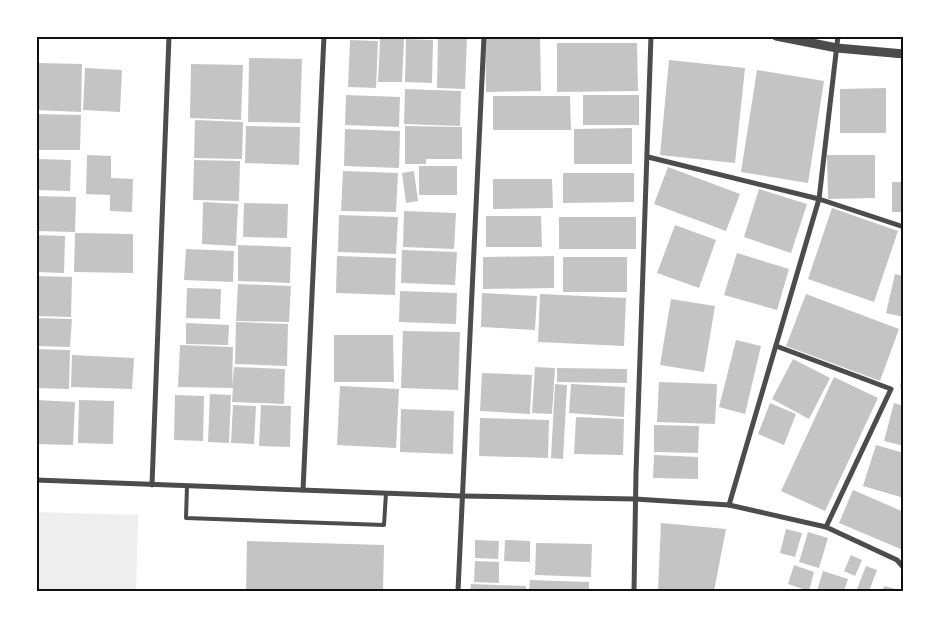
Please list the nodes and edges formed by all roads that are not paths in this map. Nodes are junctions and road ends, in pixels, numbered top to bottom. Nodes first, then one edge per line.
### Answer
1 (168, 36) edge
2 (324, 36) edge
3 (484, 36) edge
4 (651, 36) edge
5 (776, 36) edge
6 (838, 36) edge
7 (837, 48) junction
8 (904, 54) edge
9 (648, 157) junction
10 (819, 199) junction
11 (904, 227) edge
12 (776, 346) junction
13 (36, 480) edge
14 (152, 485) junction
15 (187, 486) junction
16 (303, 490) junction
17 (386, 493) junction
18 (462, 496) junction
19 (635, 499) junction
20 (729, 505) junction
21 (826, 527) junction
22 (904, 568) edge
23 (458, 591) edge
24 (634, 591) edge

1 - 14 street
2 - 16 street
3 - 18 street
4 - 9 street
5 - 7 street
6 - 7 street
7 - 8 street
7 - 10 street
9 - 10 street
9 - 19 street
10 - 11 street
10 - 12 street
12 - 20 street
12 - 21 street
13 - 14 street
14 - 15 street
15 - 16 street
15 - 17 lane
16 - 17 street
17 - 18 street
18 - 19 street
18 - 23 street
19 - 20 street
19 - 24 street
20 - 21 street
21 - 22 street

